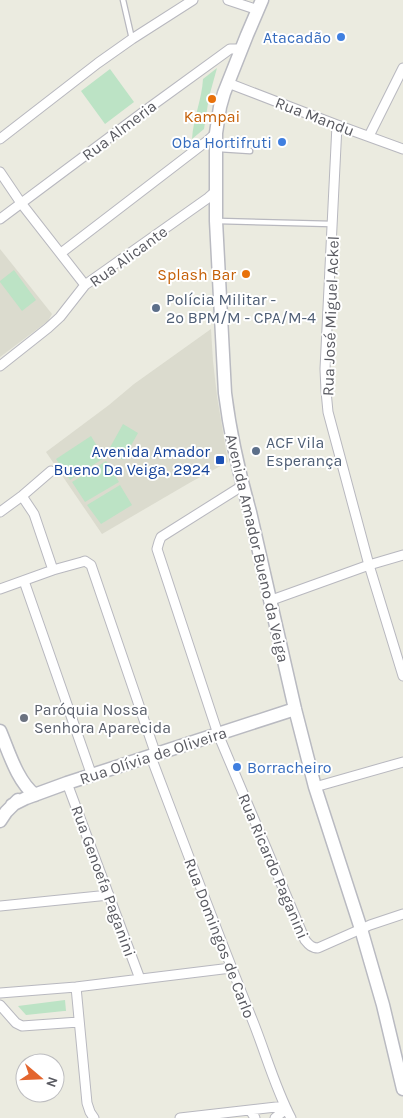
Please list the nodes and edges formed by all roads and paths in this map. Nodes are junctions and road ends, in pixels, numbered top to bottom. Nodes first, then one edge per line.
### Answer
1 (123, 0) edge
2 (193, 0) edge
3 (228, 0) edge
4 (260, 5) edge
5 (132, 39) junction
6 (241, 49) junction
7 (403, 68) edge
8 (228, 82) junction
9 (337, 125) junction
10 (216, 133) junction
11 (369, 136) junction
12 (0, 139) edge
13 (216, 149) junction
14 (403, 149) edge
15 (250, 151) dead end
16 (0, 172) edge
17 (216, 191) junction
18 (22, 203) junction
19 (0, 219) edge
20 (216, 221) junction
21 (332, 224) junction
22 (61, 253) junction
23 (85, 285) junction
24 (0, 366) edge
25 (51, 472) dead end
26 (242, 486) junction
27 (22, 496) junction
28 (0, 512) edge
29 (403, 555) edge
30 (369, 565) junction
31 (53, 570) junction
32 (24, 581) junction
33 (0, 589) edge
34 (270, 601) junction
35 (403, 676) edge
36 (295, 709) junction
37 (218, 734) junction
38 (1, 738) edge
39 (154, 756) junction
40 (403, 762) edge
41 (17, 772) junction
42 (92, 776) junction
43 (68, 783) junction
44 (315, 787) junction
45 (30, 790) junction
46 (12, 805) junction
47 (0, 821) edge
48 (109, 895) junction
49 (0, 906) edge
50 (403, 914) edge
51 (361, 929) junction
52 (231, 968) junction
53 (140, 979) junction
54 (76, 987) junction
55 (0, 994) edge
56 (0, 1004) edge
57 (79, 1022) junction
58 (398, 1044) edge
59 (403, 1089) edge
60 (286, 1107) junction
61 (250, 1110) junction
62 (94, 1118) edge
63 (180, 1118) edge
64 (255, 1118) edge
65 (275, 1118) edge
66 (291, 1118) edge

1 - 5 lane
2 - 5 street
3 - 4 street
4 - 6 main road, Avenida Amador Bueno da Veiga
5 - 12 street
6 - 8 main road, Avenida Amador Bueno da Veiga
6 - 18 street, Rua Almeria
7 - 11 street
8 - 9 street, Rua Mandu
8 - 10 main road, Avenida Amador Bueno da Veiga
9 - 11 street, Rua Mandu
9 - 21 street, Rua José Miguel Ackel
10 - 13 main road, Avenida Amador Bueno da Veiga
10 - 22 street
11 - 14 street, Rua Mandu
13 - 15 lane
13 - 17 main road, Avenida Amador Bueno da Veiga
16 - 18 street
17 - 20 main road, Avenida Amador Bueno da Veiga
17 - 23 street, Rua Alicante
18 - 19 street, Rua Almeria
18 - 22 street
20 - 21 lane
20 - 26 main road, Avenida Amador Bueno da Veiga
21 - 30 street, Rua José Miguel Ackel
22 - 23 street
23 - 24 street, Rua Alicante
25 - 27 street
26 - 34 main road, Avenida Amador Bueno da Veiga
26 - 37 street
27 - 28 street
27 - 31 street
29 - 30 street
30 - 34 street
30 - 35 street, Rua José Miguel Ackel
31 - 32 street
31 - 39 street, Rua Domingos de Carlo
32 - 33 street
32 - 42 street
34 - 36 main road, Avenida Amador Bueno da Veiga
36 - 37 main road, Rua Olívia de Oliveira
36 - 44 main road, Avenida Amador Bueno da Veiga
37 - 39 main road, Rua Olívia de Oliveira
37 - 51 street, Rua Ricardo Paganini
38 - 41 main road
39 - 42 main road, Rua Olívia de Oliveira
39 - 52 street, Rua Domingos de Carlo
40 - 44 street
41 - 45 main road
41 - 46 main road
42 - 43 main road, Rua Olívia de Oliveira
43 - 45 main road, Rua Olívia de Oliveira
43 - 48 street, Rua Genoefa Paganini
44 - 51 main road, Avenida Amador Bueno da Veiga
45 - 46 main road, Rua Olívia de Oliveira
46 - 47 main road
48 - 49 street
48 - 53 street, Rua Genoefa Paganini
50 - 51 street
51 - 58 main road, Avenida Amador Bueno da Veiga
52 - 53 street
52 - 60 street, Rua Domingos de Carlo
53 - 54 street
54 - 55 street
54 - 57 street
56 - 57 street
57 - 62 street
58 - 59 main road, Avenida Amador Bueno da Veiga
60 - 61 street
60 - 65 street
60 - 66 street, Rua Domingos de Carlo
61 - 63 street
61 - 64 street

